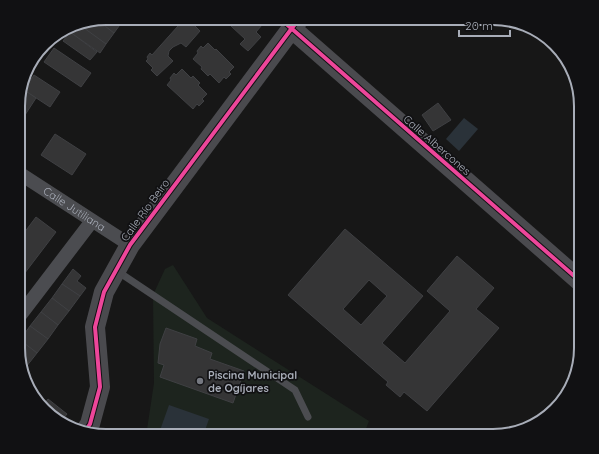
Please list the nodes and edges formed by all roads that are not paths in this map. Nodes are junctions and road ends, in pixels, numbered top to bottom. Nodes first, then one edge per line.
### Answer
1 (289, 25) edge
2 (292, 25) edge
3 (25, 177) edge
4 (92, 221) junction
5 (130, 245) junction
6 (115, 270) junction
7 (574, 276) edge
8 (25, 309) edge
9 (308, 417) dead end
10 (88, 427) edge

1 - 5 street, Calle Río Beiro
2 - 7 street, Calle Albercones
3 - 4 street, Calle Jutiliana
4 - 5 street, Calle Jutiliana
4 - 8 street
5 - 6 street, Calle Río Beiro
6 - 9 lane
6 - 10 street, Calle Río Beiro

